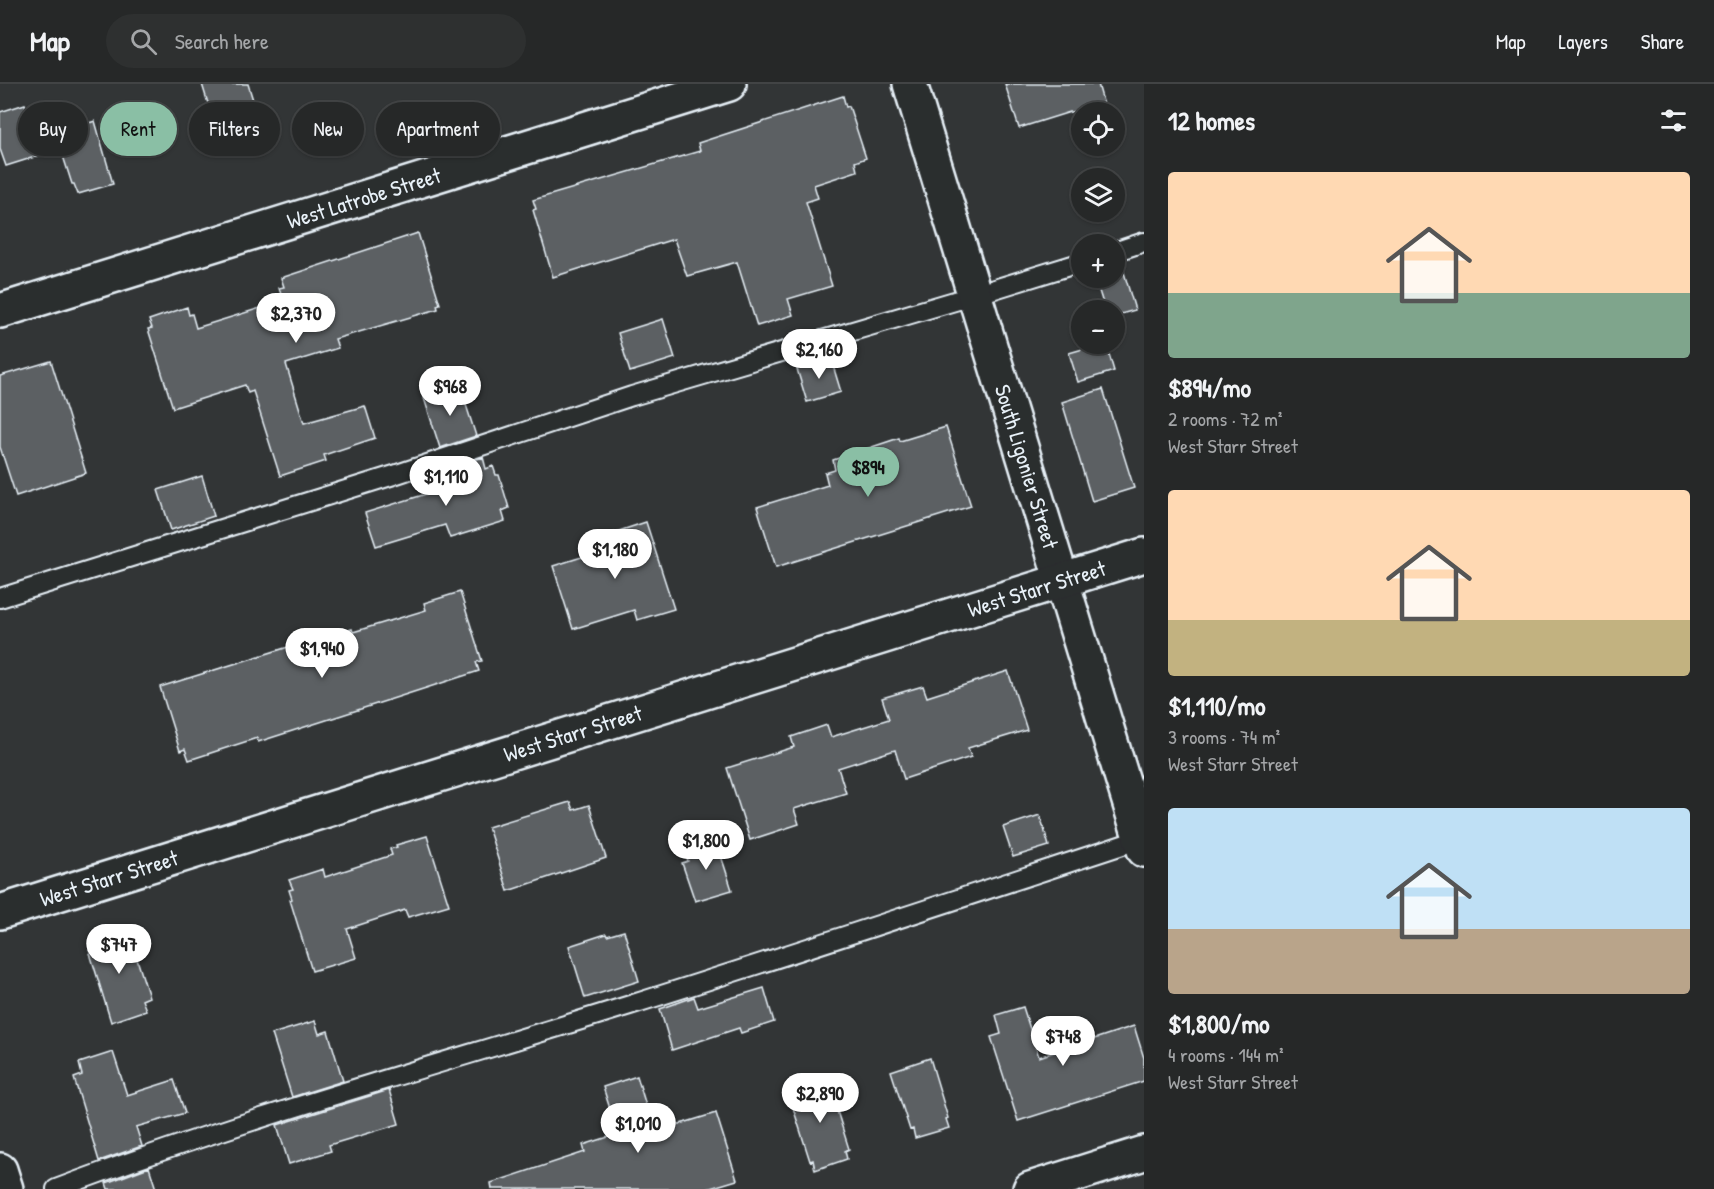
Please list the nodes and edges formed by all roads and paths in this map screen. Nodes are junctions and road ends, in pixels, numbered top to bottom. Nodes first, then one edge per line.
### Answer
1 (729, 84) edge
2 (910, 84) edge
3 (1144, 242) edge
4 (1125, 248) edge
5 (1071, 265) edge
6 (975, 295) junction
7 (0, 311) edge
8 (1144, 555) edge
9 (1062, 580) junction
10 (0, 598) edge
11 (1143, 842) edge
12 (0, 912) edge
13 (1144, 1153) edge
14 (0, 1170) edge
15 (6, 1189) edge
16 (56, 1189) edge
17 (1030, 1189) edge

1 - 7 street, West Latrobe Street
2 - 6 street, South Ligonier Street
3 - 4 lane
5 - 6 lane
6 - 9 street, South Ligonier Street
6 - 10 lane
8 - 9 street, West Starr Street
9 - 11 street, South Ligonier Street
9 - 12 street, West Starr Street
11 - 16 lane
13 - 17 street
14 - 15 street

